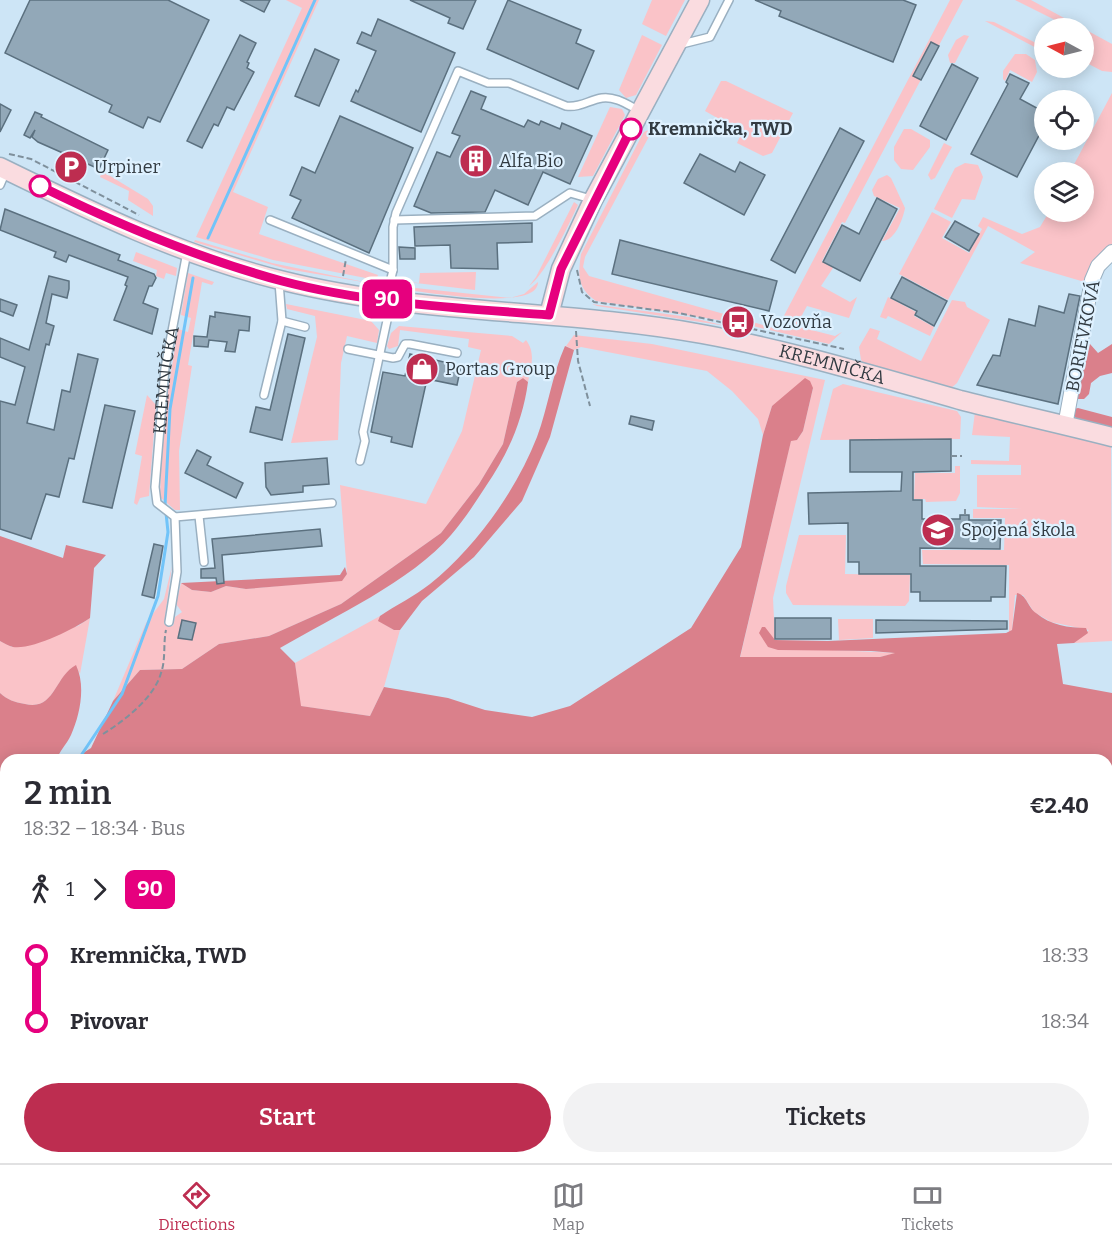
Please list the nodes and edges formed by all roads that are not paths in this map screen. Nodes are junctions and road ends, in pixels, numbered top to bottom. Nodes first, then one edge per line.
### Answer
1 (700, 0) edge
2 (729, 0) edge
3 (676, 45) junction
4 (640, 112) junction
5 (4, 169) edge
6 (593, 200) junction
7 (270, 220) dead end
8 (394, 220) junction
9 (187, 252) junction
10 (1112, 252) edge
11 (393, 268) junction
12 (279, 280) junction
13 (389, 300) junction
14 (549, 315) junction
15 (282, 321) junction
16 (306, 327) dead end
17 (348, 349) dead end
18 (457, 353) dead end
19 (381, 355) junction
20 (264, 395) dead end
21 (1065, 426) junction
22 (1112, 437) edge
23 (360, 461) dead end
24 (332, 503) dead end
25 (199, 516) junction
26 (175, 518) junction
27 (204, 562) dead end
28 (169, 622) road end

1 - 3 main road
2 - 3 lane
3 - 4 main road
4 - 6 main road
4 - 8 lane
5 - 9 main road, KREMNIČKA
6 - 8 lane
6 - 14 main road
7 - 11 lane
8 - 11 lane
9 - 12 main road, KREMNIČKA
9 - 26 lane, KREMNIČKA
10 - 21 street, BORIEVKOVÁ
11 - 13 lane
12 - 13 main road, KREMNIČKA
12 - 15 lane
13 - 14 main road, KREMNIČKA
13 - 19 lane
14 - 21 main road, KREMNIČKA
15 - 16 lane
15 - 20 lane
17 - 19 lane
18 - 19 lane
19 - 23 lane
21 - 22 main road, KREMNIČKA
24 - 25 lane
25 - 26 lane
25 - 27 lane
26 - 28 lane

